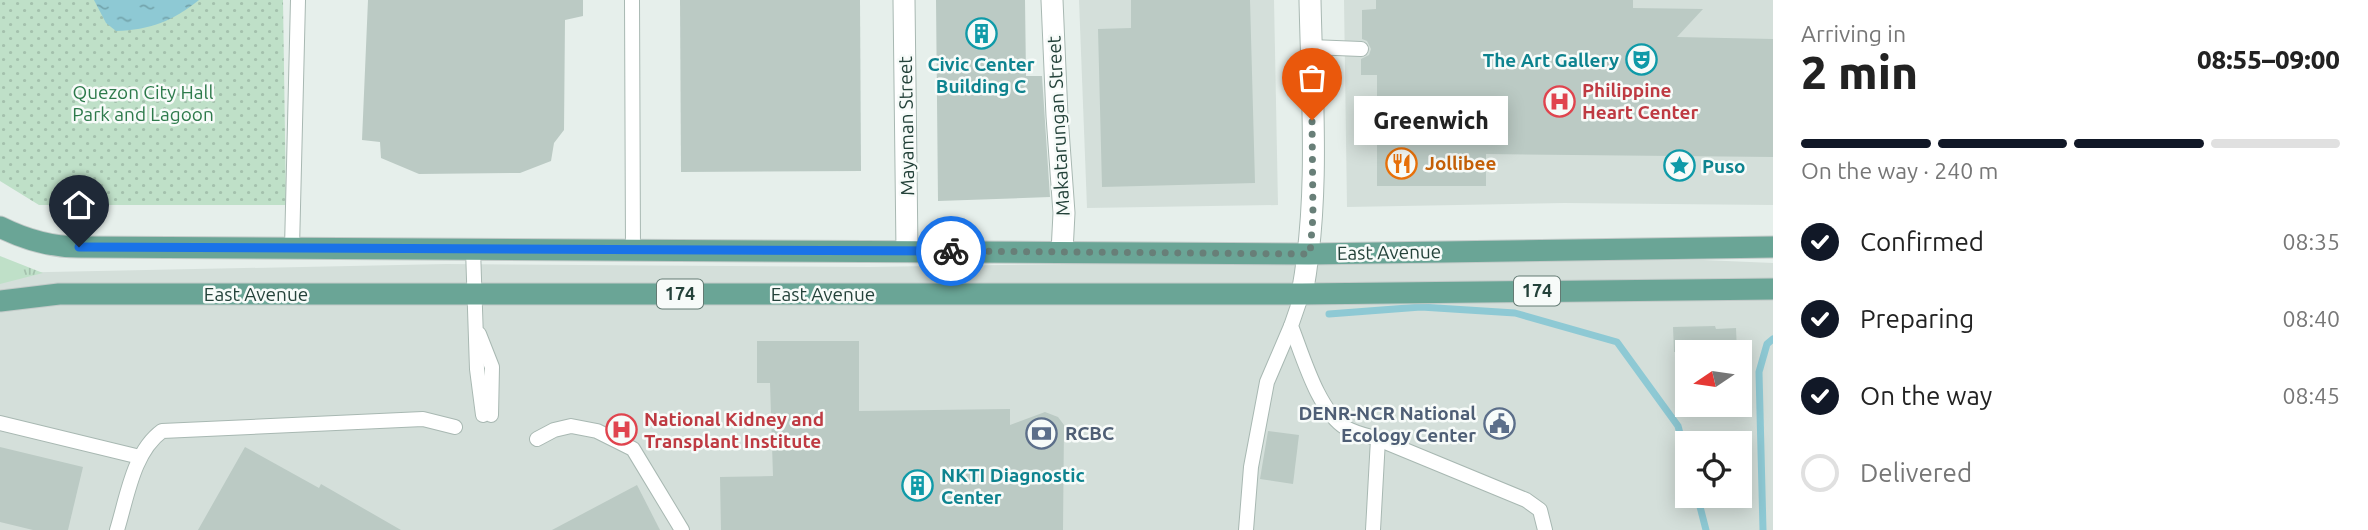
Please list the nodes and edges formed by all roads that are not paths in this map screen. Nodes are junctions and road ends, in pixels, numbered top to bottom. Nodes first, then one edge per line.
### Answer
1 (298, 0) edge
2 (632, 0) edge
3 (904, 0) edge
4 (1052, 0) edge
5 (1310, 0) edge
6 (1311, 47) junction
7 (1362, 49) dead end
8 (0, 227) edge
9 (1773, 247) edge
10 (292, 248) junction
11 (473, 249) junction
12 (633, 250) junction
13 (907, 251) junction
14 (1062, 252) junction
15 (1310, 254) junction
16 (1773, 289) edge
17 (473, 294) junction
18 (1302, 294) junction
19 (0, 301) edge
20 (1291, 326) junction
21 (487, 415) dead end
22 (0, 423) edge
23 (455, 427) dead end
24 (537, 439) dead end
25 (1378, 439) junction
26 (140, 457) junction
27 (117, 530) edge
28 (682, 530) edge
29 (1246, 530) edge
30 (1373, 530) edge
31 (1545, 530) edge

1 - 10 lane
2 - 12 lane
3 - 13 street, Mayaman Street
4 - 14 street, Makatarungan Street
5 - 6 street
6 - 7 lane
6 - 15 street
8 - 10 main road, East Avenue / 174
9 - 15 main road, East Avenue / 174
10 - 11 main road, East Avenue / 174
11 - 12 main road, East Avenue / 174
11 - 17 lane
12 - 13 main road, East Avenue / 174
13 - 14 main road, East Avenue / 174
14 - 15 main road, East Avenue / 174
15 - 18 street
16 - 18 main road, East Avenue / 174
17 - 18 main road, East Avenue / 174
17 - 19 main road, East Avenue / 174
17 - 21 lane
18 - 20 lane
20 - 25 lane
20 - 29 lane
22 - 26 lane
23 - 26 lane
24 - 28 lane
25 - 30 lane
25 - 31 lane
26 - 27 lane

